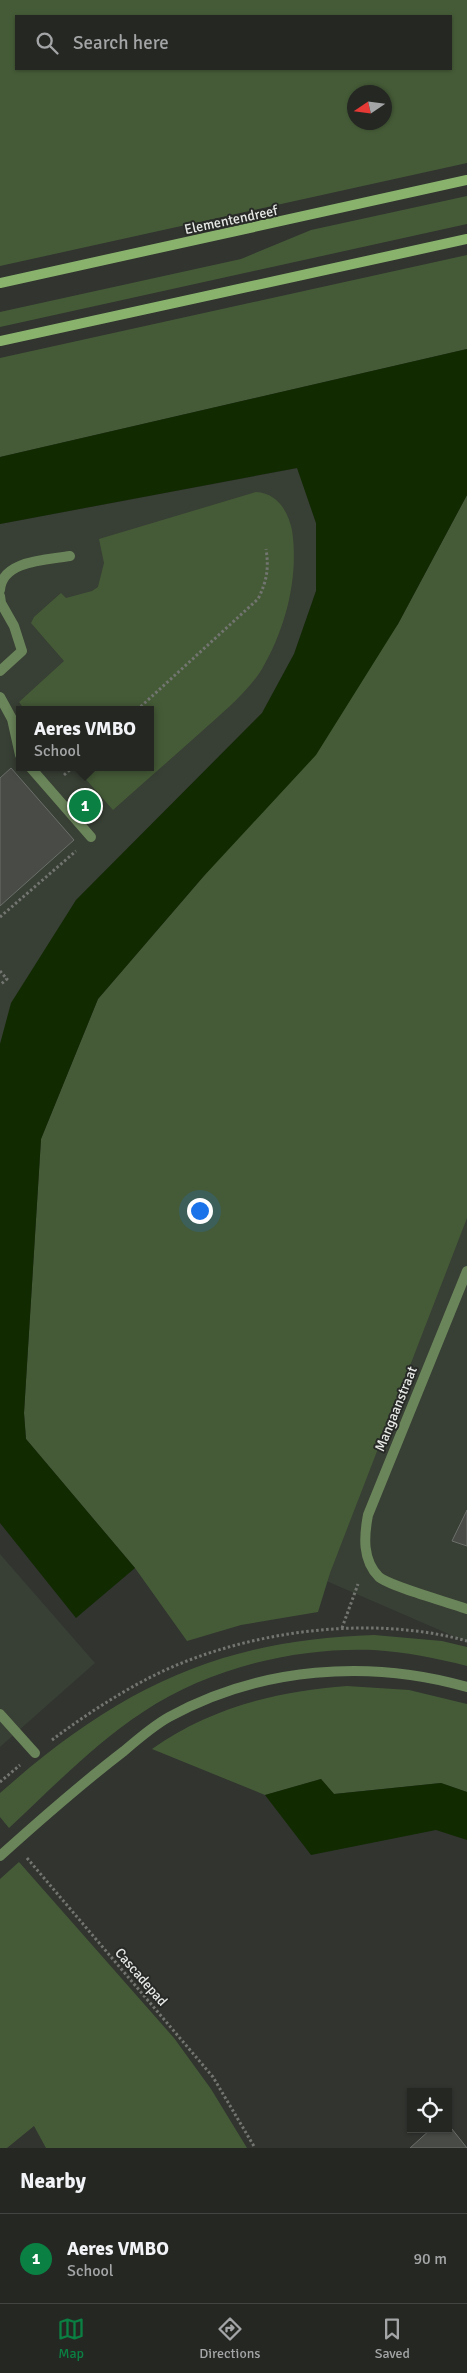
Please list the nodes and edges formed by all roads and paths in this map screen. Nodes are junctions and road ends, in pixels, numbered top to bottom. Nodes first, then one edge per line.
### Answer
1 (467, 180) edge
2 (467, 239) edge
3 (0, 284) edge
4 (0, 342) edge
5 (266, 549) dead end
6 (70, 556) dead end
7 (0, 590) edge
8 (0, 596) edge
9 (0, 671) edge
10 (0, 697) edge
11 (141, 706) edge
12 (16, 737) edge
13 (33, 771) edge
14 (91, 837) joint
15 (0, 918) edge
16 (0, 971) edge
17 (0, 986) edge
18 (467, 1271) edge
19 (368, 1559) junction
20 (467, 1609) edge
21 (342, 1628) dead end
22 (467, 1687) edge
23 (0, 1714) edge
24 (35, 1753) dead end
25 (14, 1844) junction
26 (0, 1856) edge
27 (255, 2148) edge

1 - 3 main road, Elementendreef
2 - 4 main road
5 - 11 path
6 - 7 street
8 - 9 street
10 - 12 street
13 - 14 street
14 - 15 path
16 - 17 path
18 - 19 street, Mangaanstraat
19 - 20 street
19 - 21 path
22 - 25 street
23 - 24 street
25 - 26 street
25 - 27 path, Cascadepad

